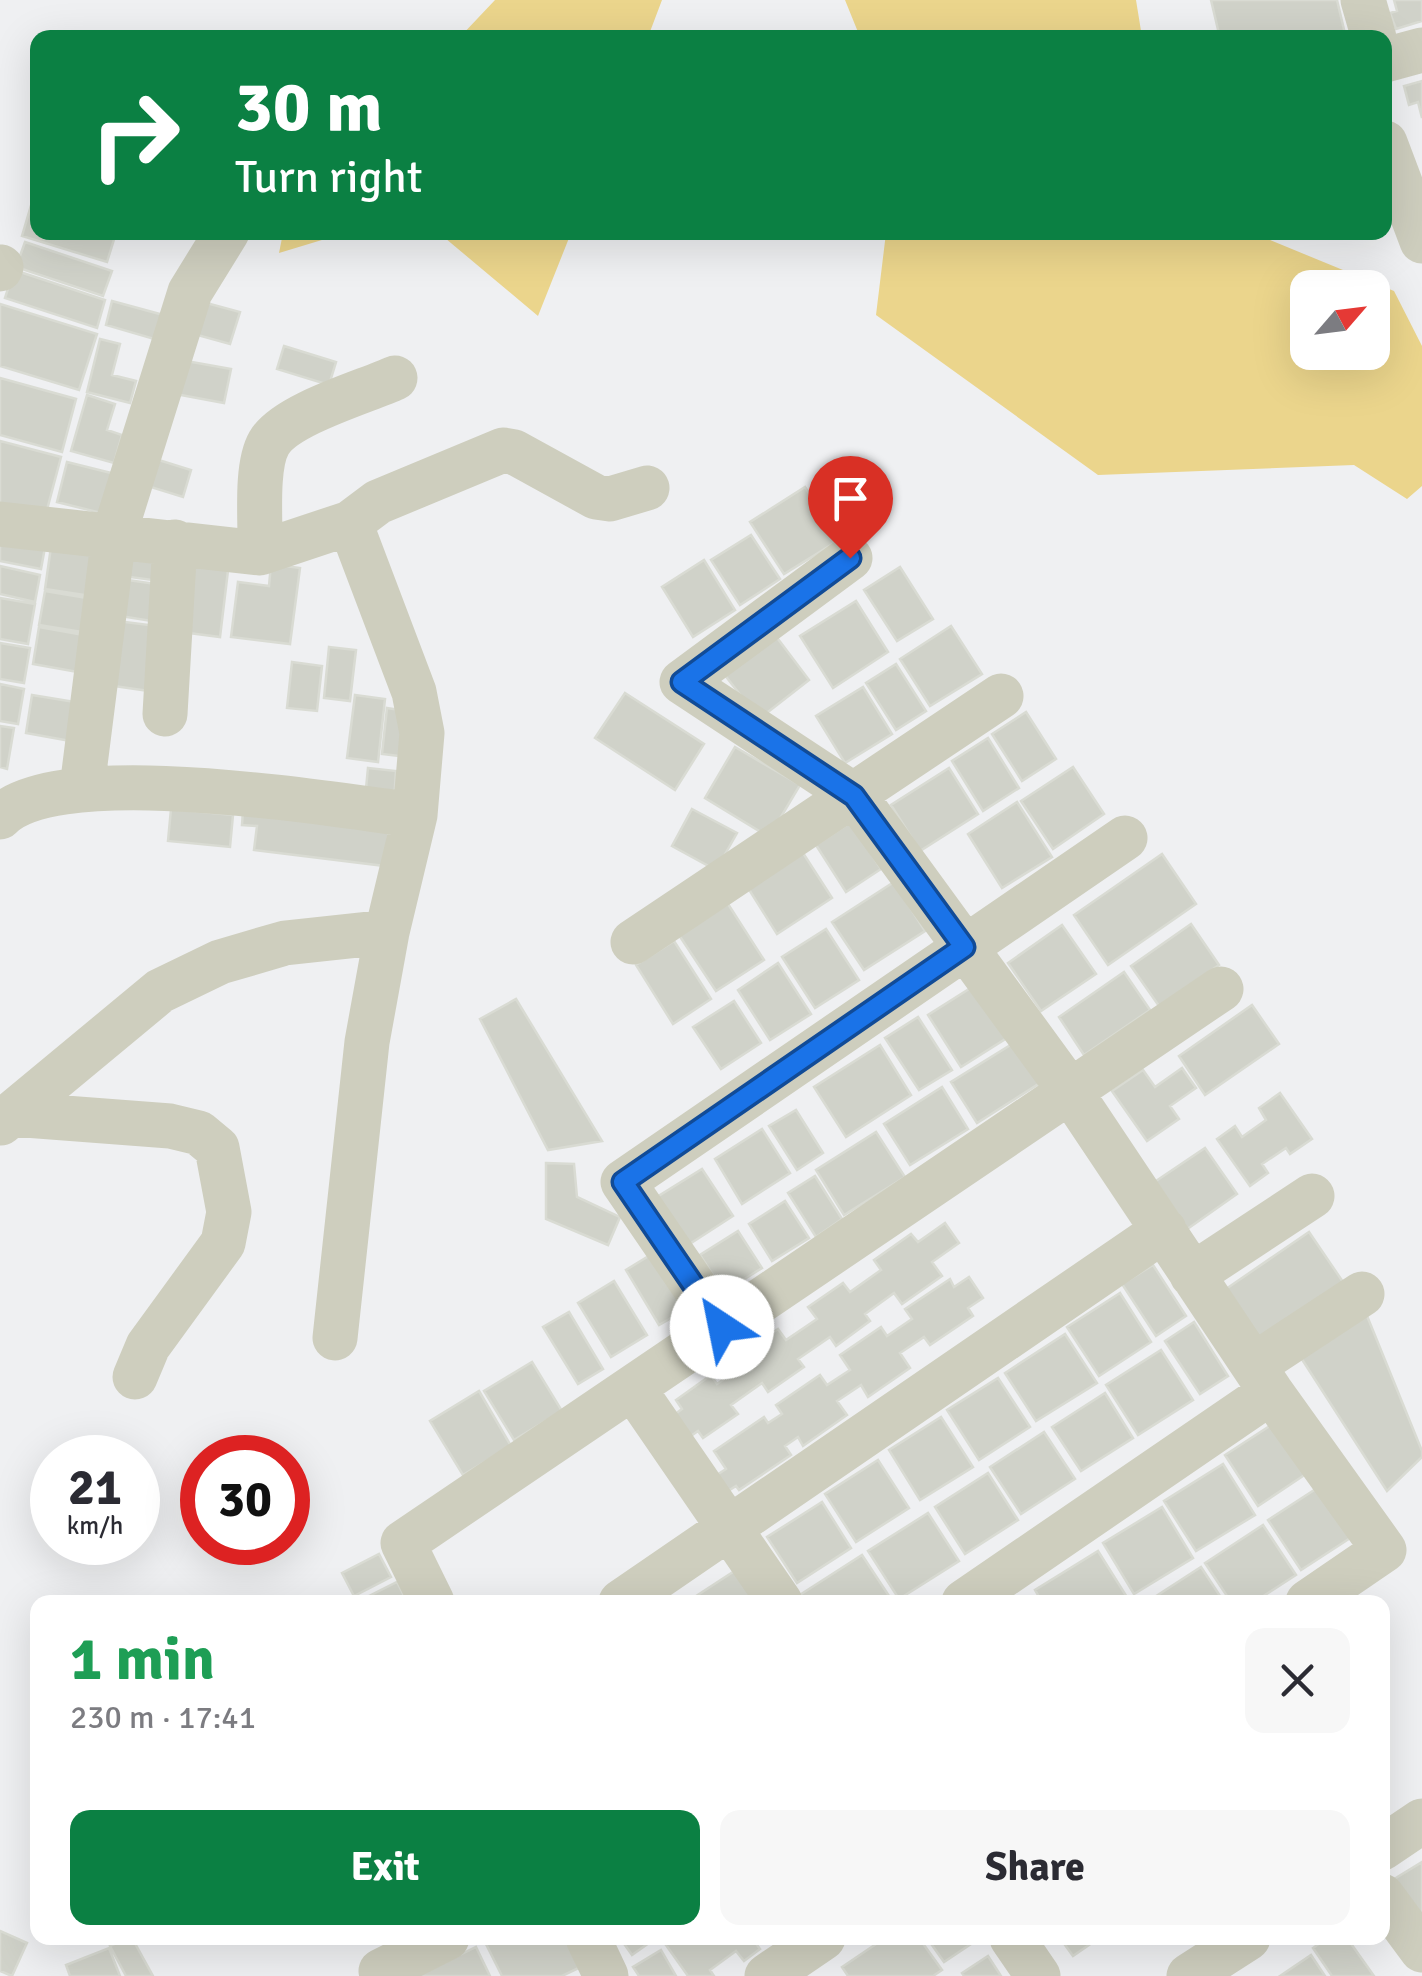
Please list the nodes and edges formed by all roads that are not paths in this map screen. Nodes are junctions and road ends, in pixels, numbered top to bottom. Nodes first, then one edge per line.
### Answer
1 (1363, 0) edge
2 (1372, 30) edge
3 (1422, 50) edge
4 (1392, 58) edge
5 (1392, 162) edge
6 (222, 240) edge
7 (1422, 241) edge
8 (395, 378) dead end
9 (646, 488) dead end
10 (350, 523) junction
11 (0, 524) edge
12 (114, 535) junction
13 (174, 542) junction
14 (260, 553) junction
15 (850, 558) dead end
16 (1001, 696) dead end
17 (165, 714) dead end
18 (82, 788) junction
19 (854, 796) junction
20 (415, 815) junction
21 (0, 817) edge
22 (1126, 838) dead end
23 (387, 932) junction
24 (633, 942) dead end
25 (964, 947) junction
26 (1221, 989) dead end
27 (1070, 1091) junction
28 (6, 1119) edge
29 (1312, 1196) dead end
30 (1164, 1230) junction
31 (1192, 1275) junction
32 (1362, 1294) dead end
33 (722, 1327) junction
34 (336, 1338) dead end
35 (135, 1378) dead end
36 (1262, 1378) junction
37 (633, 1388) junction
38 (730, 1528) junction
39 (429, 1595) edge
40 (631, 1595) edge
41 (775, 1595) edge
42 (973, 1595) edge
43 (1318, 1595) edge
44 (1422, 1821) edge
45 (1390, 1843) edge
46 (1390, 1907) edge
47 (427, 1945) edge
48 (591, 1945) edge
49 (813, 1945) edge
50 (1017, 1945) edge
51 (1237, 1945) edge
52 (1422, 1950) edge
53 (377, 1962) edge
54 (606, 1976) edge
55 (767, 1976) edge
56 (1038, 1976) edge
57 (1189, 1976) edge

1 - 2 street
3 - 4 street
5 - 7 street
6 - 12 street
8 - 14 street
9 - 10 street
10 - 14 street
10 - 20 street
11 - 12 street
12 - 13 street
12 - 18 street
13 - 14 street
13 - 17 street
15 - 19 street
16 - 19 street
18 - 20 street
18 - 21 street
19 - 24 street
19 - 25 street
20 - 23 street
22 - 25 street
23 - 28 street
23 - 34 street
25 - 27 street
25 - 33 street
26 - 27 street
27 - 30 street
27 - 33 street
28 - 35 street
29 - 31 street
30 - 31 street
30 - 38 street
31 - 36 street
32 - 36 street
33 - 37 street
36 - 42 street
36 - 43 street
37 - 38 street
37 - 39 street
38 - 40 street
38 - 41 street
44 - 45 street
46 - 52 street
47 - 53 street
48 - 54 street
49 - 55 street
50 - 56 street
51 - 57 street

